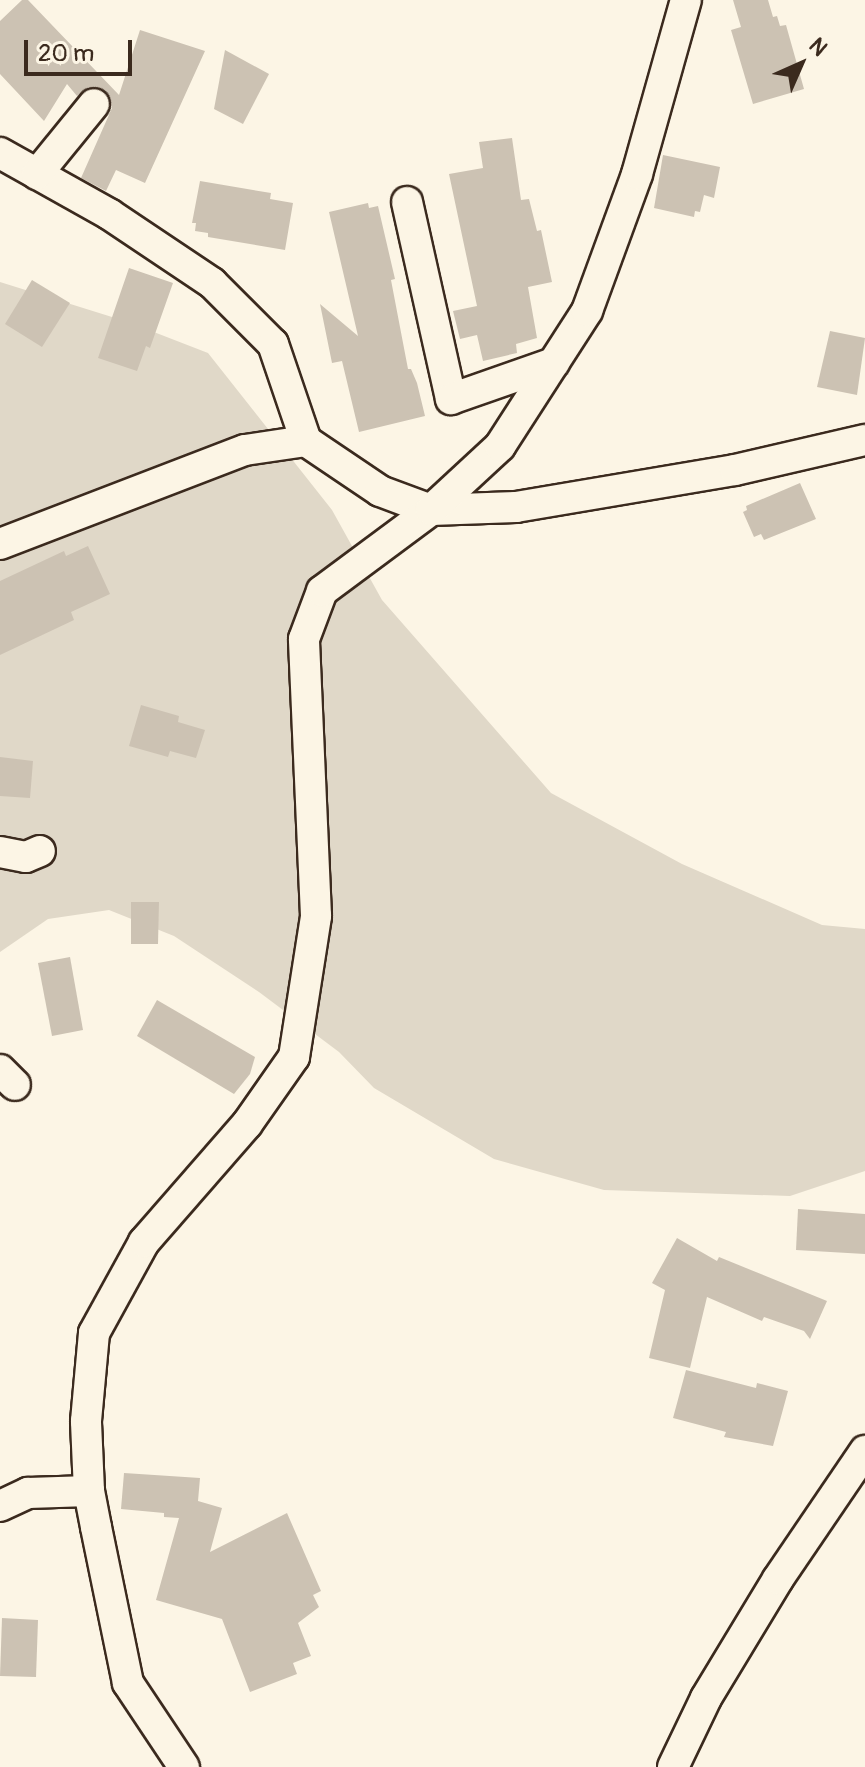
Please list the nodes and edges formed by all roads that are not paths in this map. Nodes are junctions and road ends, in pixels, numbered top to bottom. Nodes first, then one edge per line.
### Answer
1 (686, 0) edge
2 (94, 104) dead end
3 (0, 153) edge
4 (37, 174) junction
5 (407, 202) dead end
6 (554, 363) junction
7 (865, 440) edge
8 (306, 441) junction
9 (431, 510) junction
10 (0, 544) edge
11 (40, 851) dead end
12 (0, 852) edge
13 (865, 1451) edge
14 (89, 1491) junction
15 (0, 1506) edge
16 (184, 1767) edge
17 (673, 1767) edge

1 - 6 street
2 - 4 street
3 - 4 street
4 - 8 street
5 - 6 street
6 - 9 street
7 - 9 street
8 - 9 street
8 - 10 street
9 - 14 street
11 - 12 street
13 - 17 street
14 - 15 street
14 - 16 street

